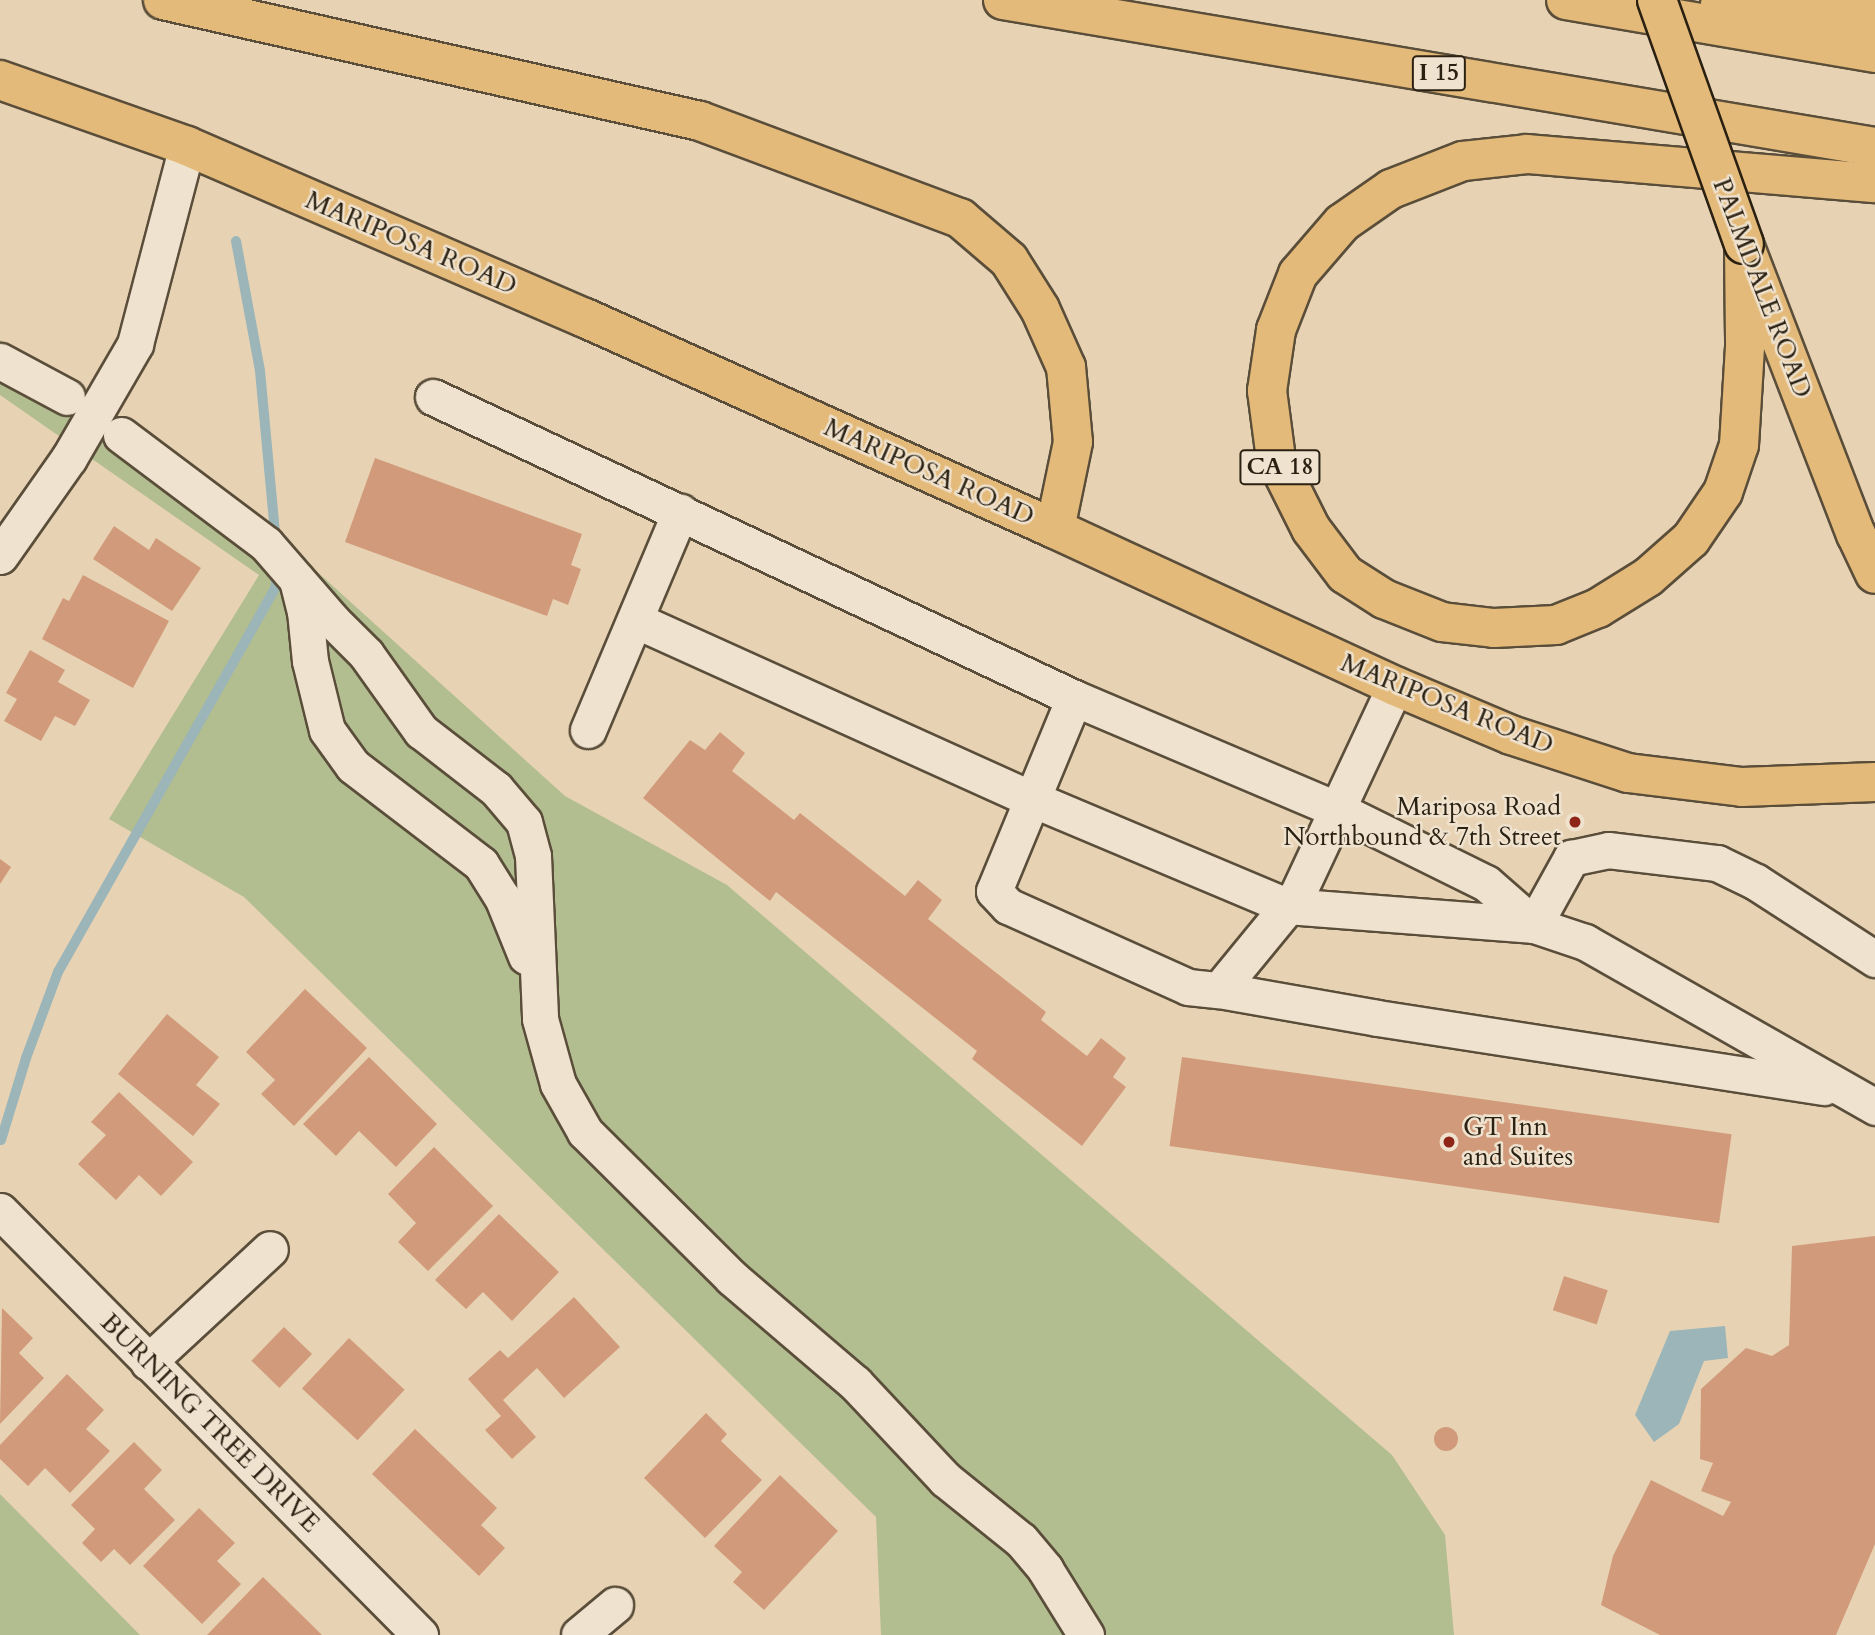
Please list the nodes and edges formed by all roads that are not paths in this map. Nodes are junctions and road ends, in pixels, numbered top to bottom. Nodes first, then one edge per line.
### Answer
1 (163, 0) edge
2 (1003, 0) edge
3 (1566, 0) edge
4 (1657, 0) edge
5 (1674, 0) edge
6 (1875, 16) edge
7 (1875, 53) edge
8 (0, 80) edge
9 (187, 146) junction
10 (1875, 147) edge
11 (1875, 183) edge
12 (1744, 244) junction
13 (0, 361) edge
14 (67, 397) dead end
15 (433, 397) dead end
16 (121, 435) dead end
17 (680, 512) junction
18 (1055, 529) junction
19 (0, 556) edge
20 (1875, 574) edge
21 (298, 580) junction
22 (635, 620) junction
23 (1395, 686) junction
24 (1074, 698) junction
25 (587, 730) dead end
26 (1875, 782) edge
27 (1032, 799) junction
28 (1336, 809) junction
29 (1287, 906) junction
30 (1534, 925) junction
31 (1875, 959) edge
32 (536, 982) junction
33 (1219, 990) junction
34 (1860, 1099) edge
35 (0, 1211) edge
36 (270, 1249) dead end
37 (148, 1362) junction
38 (615, 1605) dead end
39 (420, 1635) edge
40 (579, 1635) edge
41 (1086, 1635) edge

1 - 18 main road
2 - 10 main road, I 15
3 - 7 main road
4 - 12 main road, PALMDALE ROAD, bridge
5 - 6 main road
8 - 9 main road, MARIPOSA ROAD
9 - 18 main road, MARIPOSA ROAD
9 - 19 street
11 - 12 main road, CA 18
12 - 20 main road, PALMDALE ROAD
13 - 14 street
15 - 17 street
16 - 21 street
17 - 22 street
17 - 24 street
18 - 23 main road, MARIPOSA ROAD
21 - 32 street
21 - 32 street
22 - 25 street
22 - 27 street
23 - 26 main road, MARIPOSA ROAD
23 - 28 street
24 - 27 street
24 - 28 street
27 - 29 street
27 - 33 street
28 - 29 street
28 - 30 street
29 - 30 street
29 - 33 street
30 - 31 street
30 - 34 street
32 - 41 street
33 - 34 street
35 - 37 street, BURNING TREE DRIVE
36 - 37 street
37 - 39 street, BURNING TREE DRIVE
38 - 40 street

